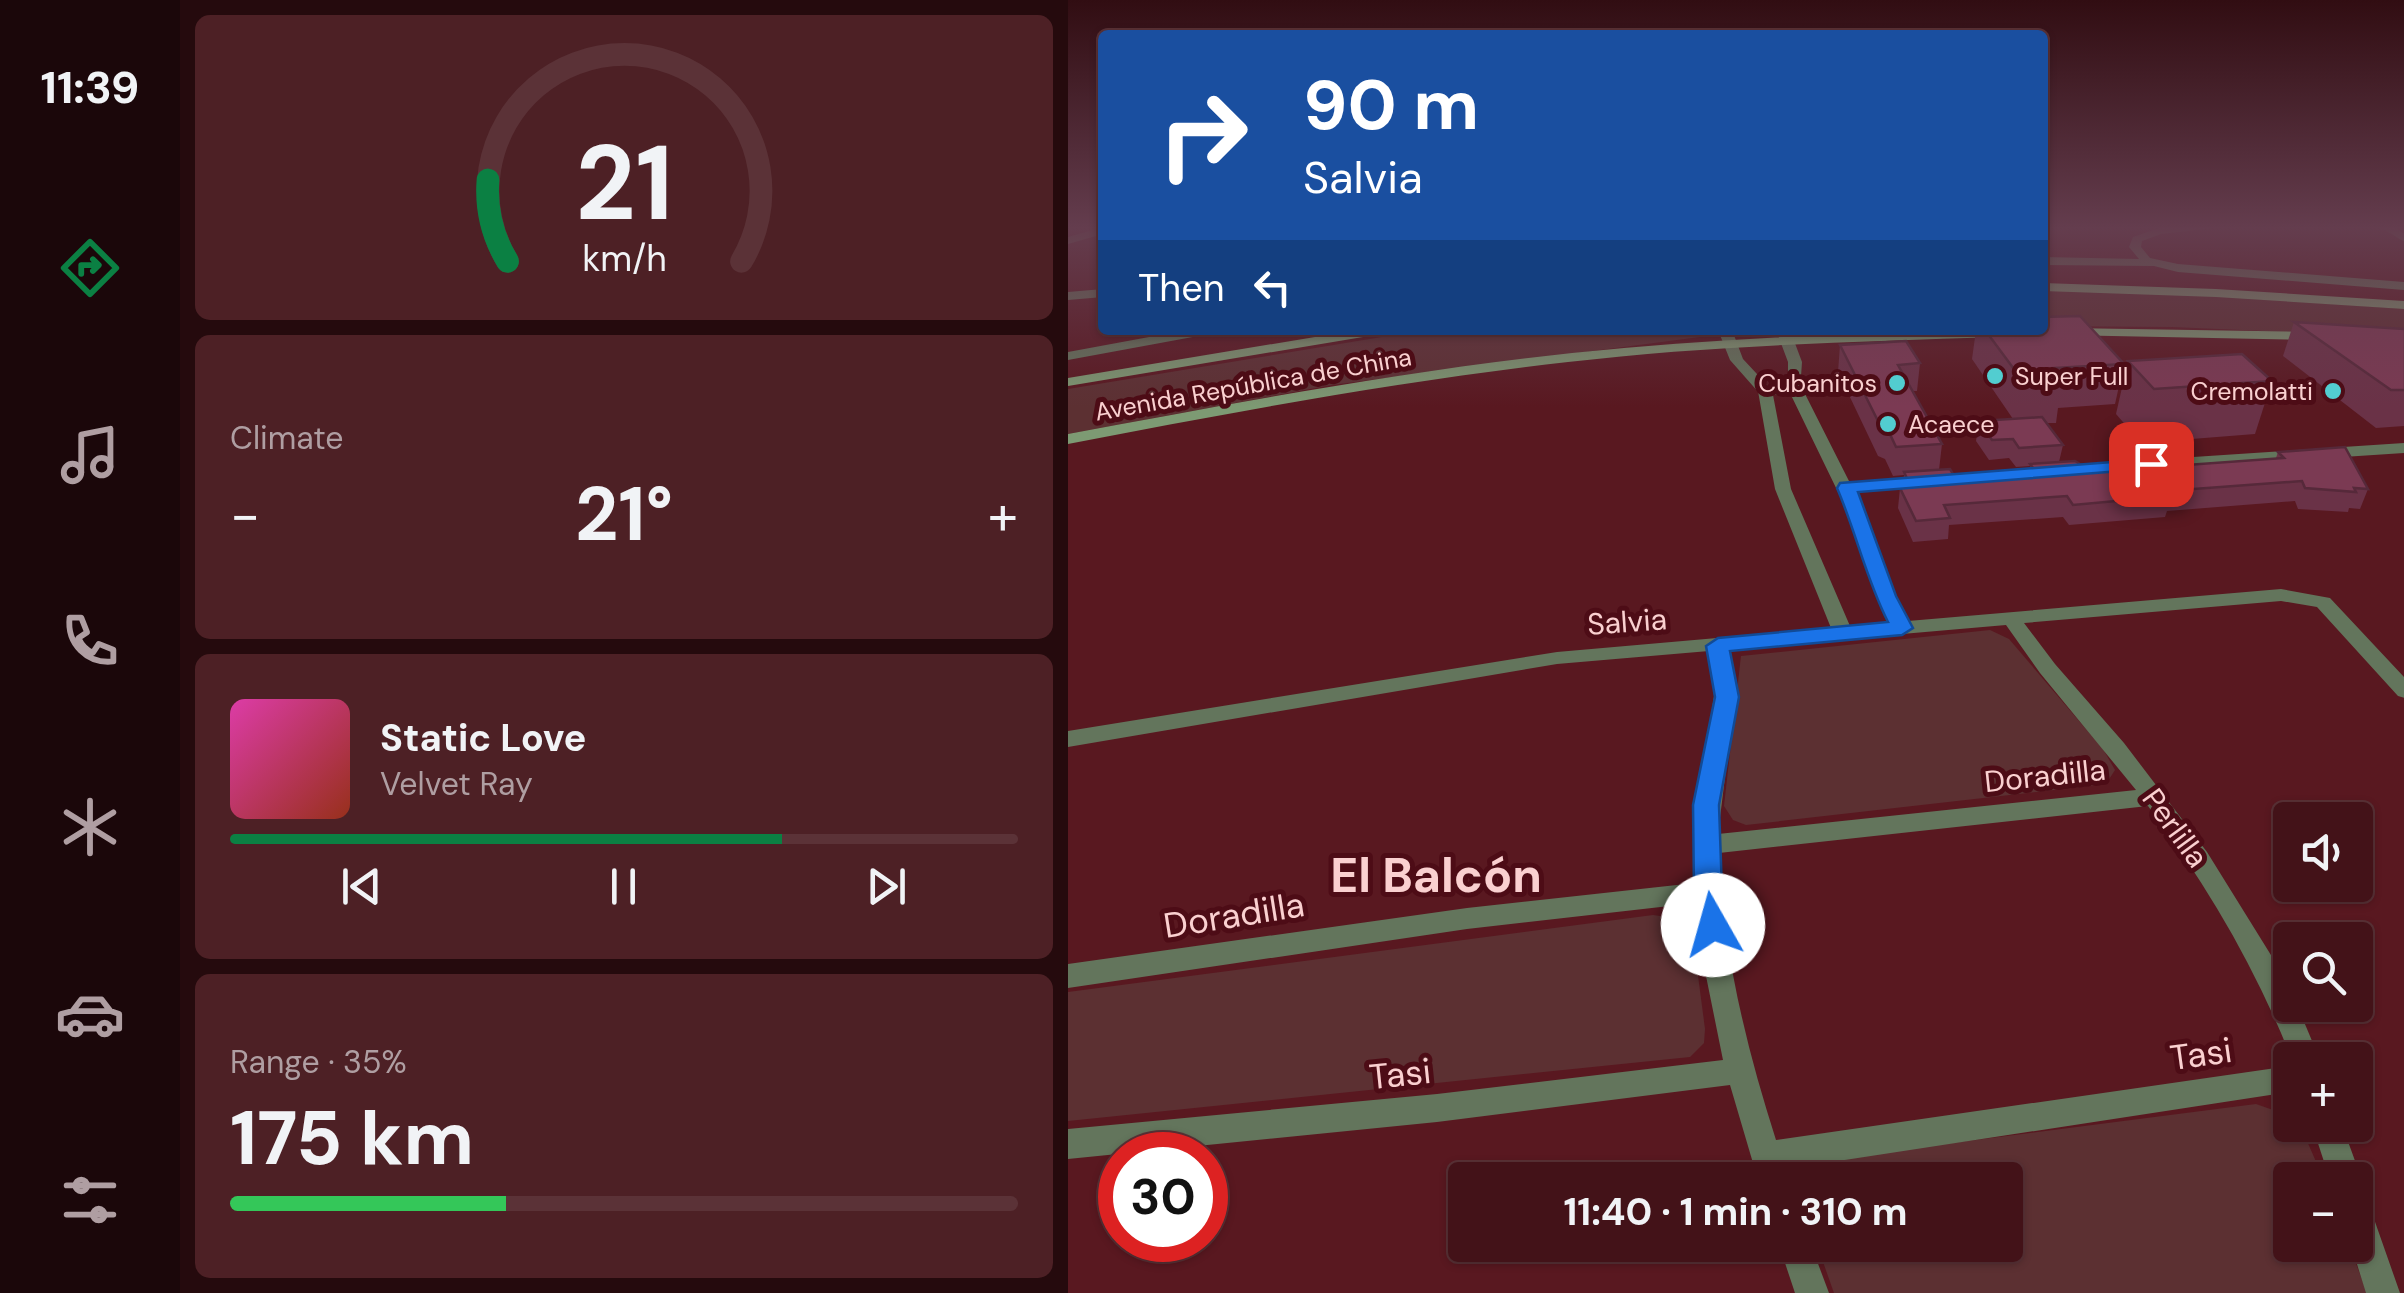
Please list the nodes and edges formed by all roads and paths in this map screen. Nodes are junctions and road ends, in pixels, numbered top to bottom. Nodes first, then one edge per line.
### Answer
1 (2048, 288) edge
2 (1098, 293) edge
3 (1068, 296) edge
4 (2404, 306) edge
5 (2048, 332) edge
6 (1181, 335) edge
7 (1352, 335) edge
8 (1785, 335) edge
9 (1727, 337) edge
10 (2328, 338) edge
11 (1068, 356) edge
12 (1068, 382) edge
13 (1796, 388) junction
14 (1765, 390) junction
15 (1068, 439) edge
16 (2404, 448) edge
17 (2084, 470) edge
18 (2064, 471) edge
19 (1846, 488) junction
20 (2010, 618) junction
21 (1902, 628) junction
22 (1842, 634) junction
23 (1718, 646) junction
24 (2404, 691) edge
25 (1068, 739) edge
26 (2152, 797) junction
27 (1706, 846) junction
28 (1708, 892) junction
29 (1068, 976) edge
30 (2300, 1042) edge
31 (1739, 1072) junction
32 (2273, 1082) edge
33 (1068, 1144) edge
34 (1768, 1162) edge
35 (1805, 1162) edge
36 (1802, 1262) edge
37 (2373, 1262) edge
38 (1812, 1293) edge
39 (2383, 1293) edge

1 - 4 main road
2 - 3 street
5 - 10 main road
6 - 11 street
7 - 12 main road, Avenida República de China
8 - 9 main road, Avenida República de China
8 - 13 street
9 - 14 street
9 - 15 main road, Avenida República de China
13 - 14 street
13 - 19 street
14 - 22 street
16 - 17 street
18 - 19 street
19 - 21 street
20 - 21 street, Salvia
20 - 24 street, Salvia
20 - 26 street, Perlilla
21 - 22 street, Salvia
22 - 23 street, Salvia
23 - 25 street, Salvia
23 - 27 street
26 - 27 street, Doradilla
26 - 30 street, Perlilla
27 - 28 street
28 - 29 street, Doradilla
28 - 31 street
31 - 33 street, Tasi
31 - 34 street
32 - 35 street, Tasi
36 - 38 street
37 - 39 street

